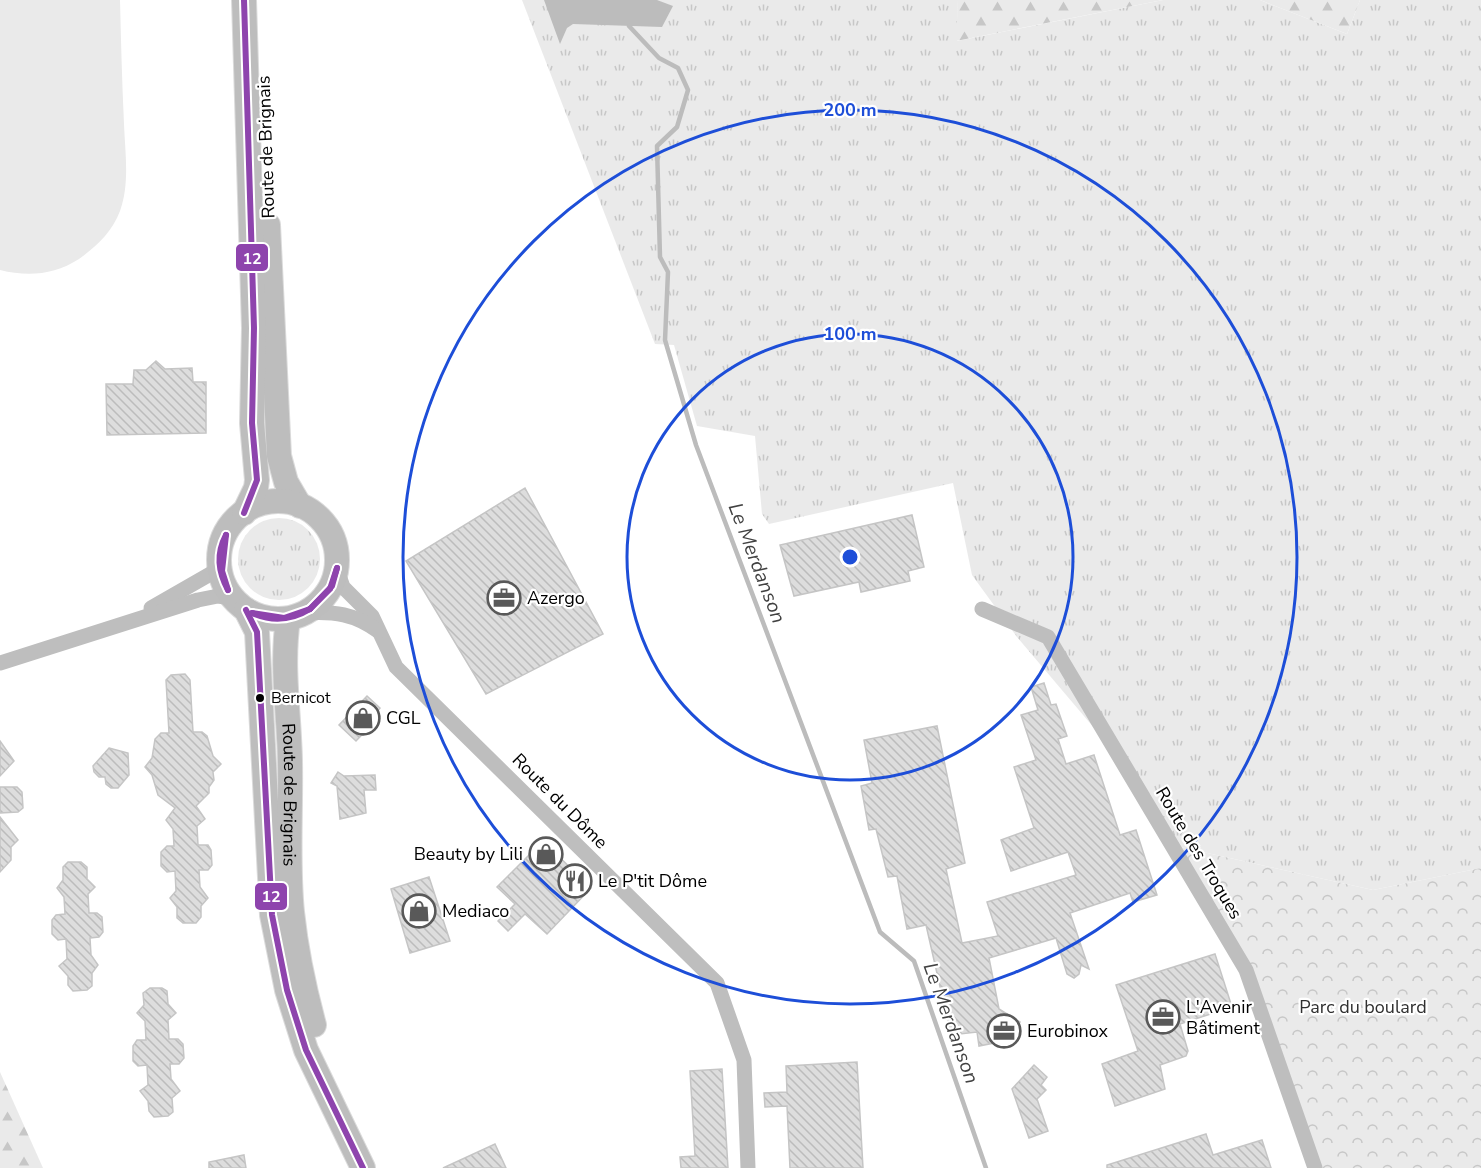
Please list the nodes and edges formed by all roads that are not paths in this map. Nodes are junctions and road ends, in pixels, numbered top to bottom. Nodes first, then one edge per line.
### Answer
1 (244, 0) edge
2 (261, 0) edge
3 (300, 506) junction
4 (244, 513) junction
5 (219, 569) junction
6 (337, 570) junction
7 (239, 604) junction
8 (982, 609) dead end
9 (297, 616) junction
10 (125, 623) junction
11 (379, 631) junction
12 (0, 663) edge
13 (336, 1108) junction
14 (363, 1168) edge
15 (748, 1168) edge
16 (1315, 1168) edge

1 - 4 main road, Route de Brignais
2 - 3 main road, Route de Brignais
3 - 4 main road
3 - 6 main road
4 - 5 main road
5 - 7 main road
5 - 10 street
6 - 9 main road
6 - 11 street, Route du Dôme
7 - 9 main road
7 - 10 street
7 - 13 main road, Route de Brignais
8 - 16 street, Route des Troques
9 - 11 street
9 - 13 main road, Route de Brignais
10 - 12 street
11 - 15 street, Route du Dôme
13 - 14 main road, Route de Brignais

